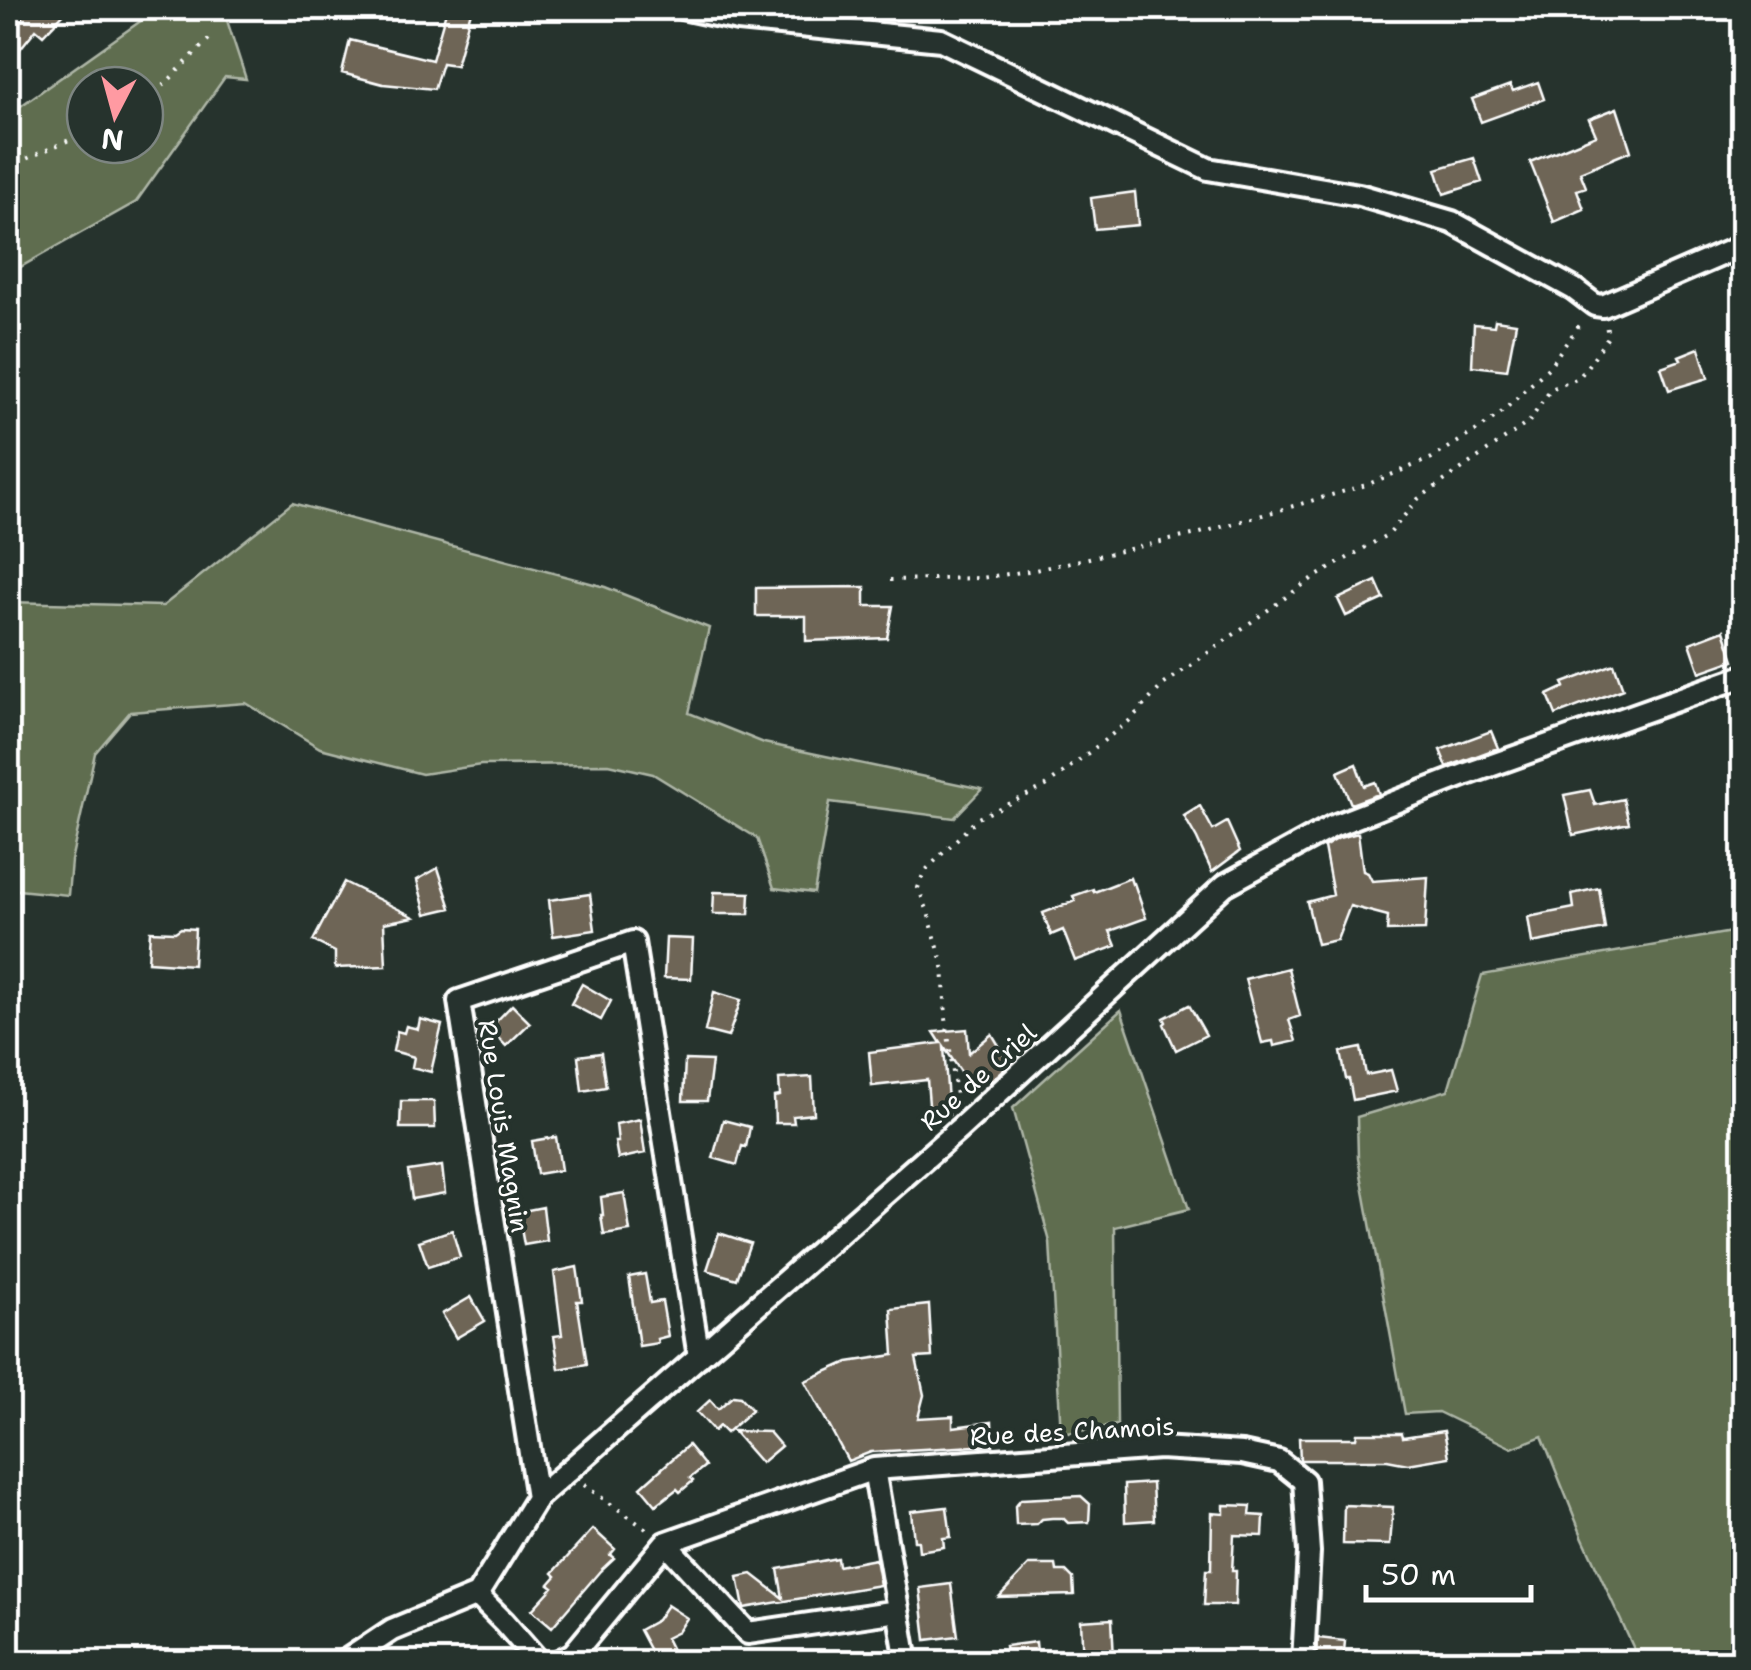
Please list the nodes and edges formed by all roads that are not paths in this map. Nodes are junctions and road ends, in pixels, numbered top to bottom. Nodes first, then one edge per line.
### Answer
1 (682, 8) edge
2 (1744, 246) edge
3 (1744, 676) edge
4 (698, 1357) junction
5 (874, 1470) junction
6 (537, 1498) junction
7 (665, 1543) junction
8 (477, 1595) junction
9 (898, 1611) junction
10 (344, 1662) edge
11 (539, 1662) edge
12 (557, 1662) edge
13 (907, 1662) edge
14 (1303, 1662) edge

1 - 2 street
3 - 4 street, Rue de Criel
4 - 6 street, Rue de Criel
4 - 6 street, Rue Louis Magnin
5 - 7 street, Rue des Chamois
5 - 9 street
5 - 14 street, Rue des Chamois
6 - 8 street, Rue de Criel
7 - 9 street
7 - 12 street
8 - 10 street
8 - 11 street
9 - 13 street

